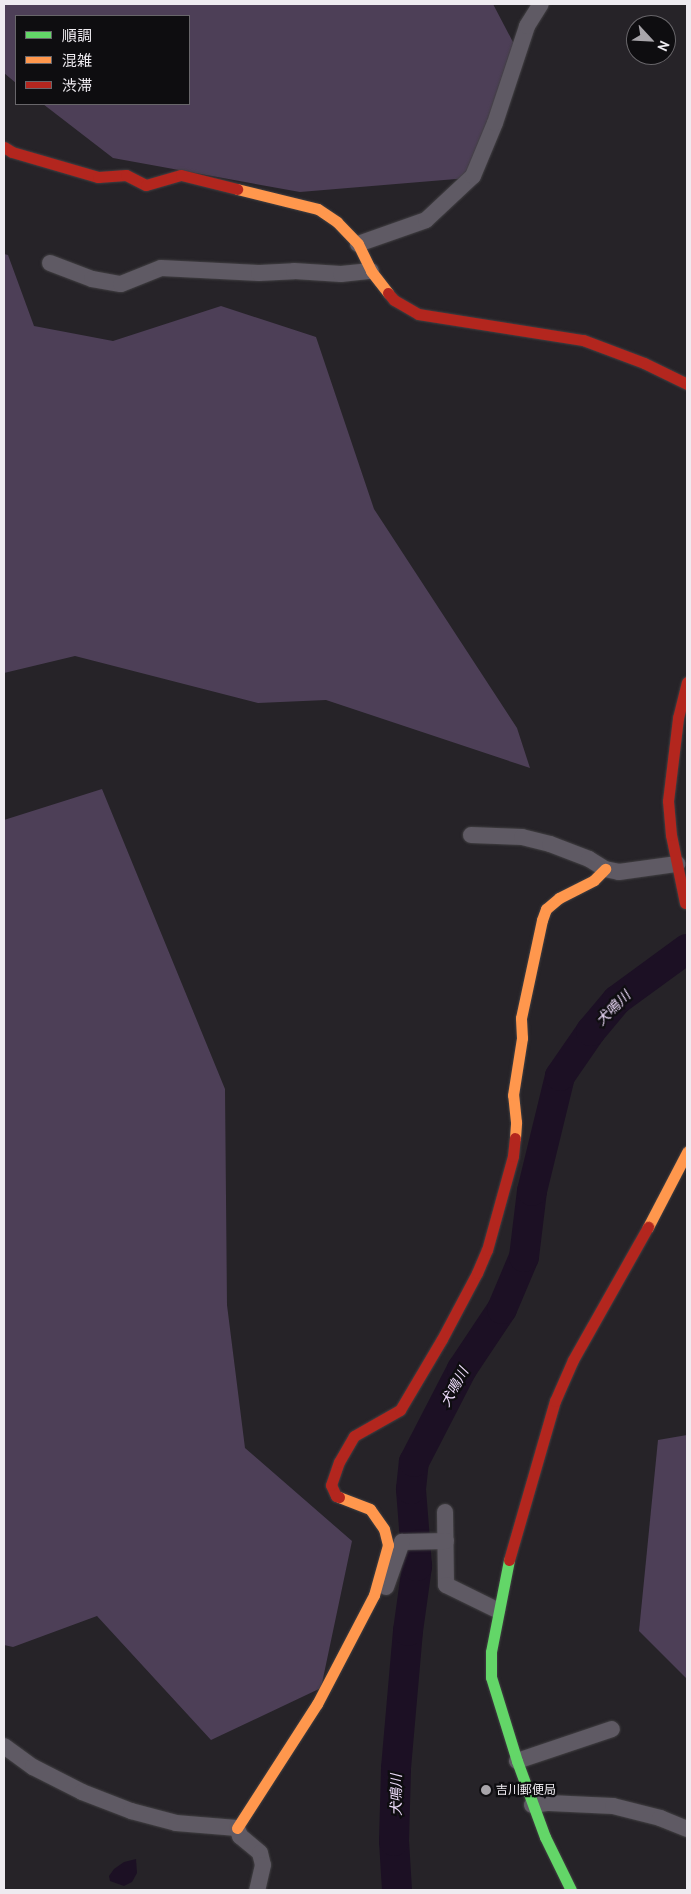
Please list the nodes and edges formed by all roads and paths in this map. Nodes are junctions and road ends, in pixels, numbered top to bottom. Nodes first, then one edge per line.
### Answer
1 (541, 4) edge
2 (4, 147) edge
3 (358, 244) junction
4 (50, 263) dead end
5 (371, 272) junction
6 (687, 384) edge
7 (687, 682) edge
8 (471, 835) dead end
9 (677, 864) junction
10 (605, 869) junction
11 (686, 908) edge
12 (687, 1152) edge
13 (445, 1512) dead end
14 (380, 1523) junction
15 (446, 1541) junction
16 (402, 1542) junction
17 (374, 1595) junction
18 (497, 1610) junction
19 (612, 1729) dead end
20 (4, 1746) edge
21 (517, 1761) junction
22 (532, 1805) junction
23 (236, 1828) junction
24 (687, 1829) edge
25 (257, 1890) edge
26 (571, 1890) edge

1 - 3 street
2 - 3 street
3 - 5 street
4 - 5 street
5 - 6 street
7 - 9 street
8 - 10 street
9 - 10 street
9 - 11 street
10 - 14 street
12 - 18 street
13 - 15 street
14 - 16 street
14 - 17 street
15 - 16 street
15 - 18 street
16 - 17 street
17 - 23 street
18 - 21 street
19 - 21 street
20 - 23 street
21 - 22 street
22 - 24 street
22 - 26 street
23 - 25 street

